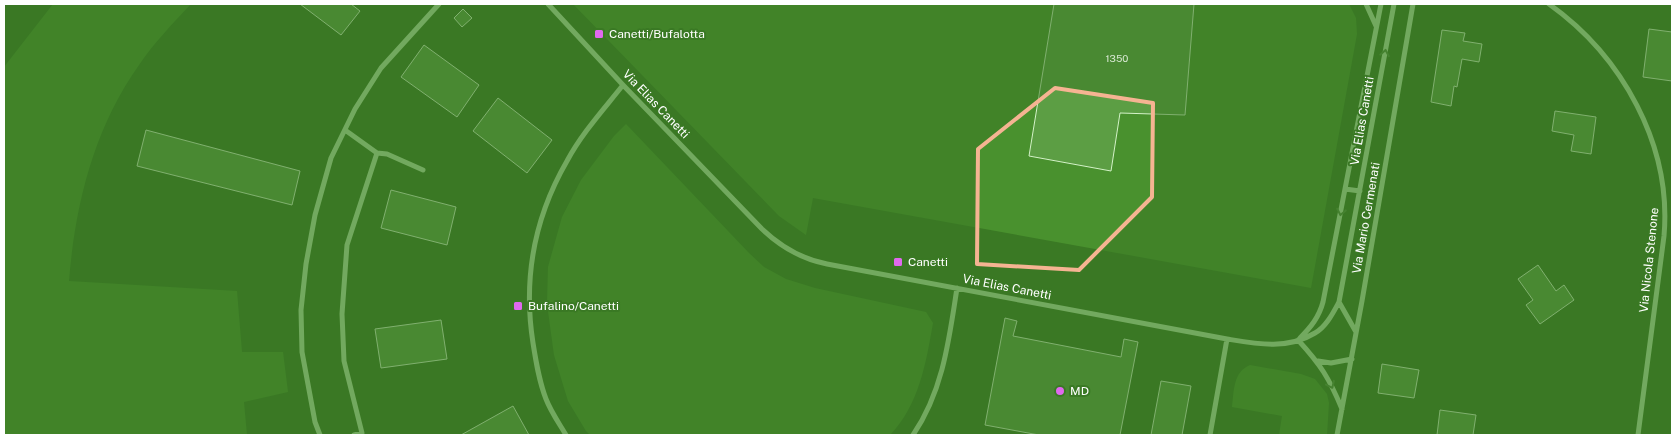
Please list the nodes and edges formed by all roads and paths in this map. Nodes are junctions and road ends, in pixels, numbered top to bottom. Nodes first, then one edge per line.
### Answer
1 (439, 4) edge
2 (548, 4) edge
3 (1366, 4) edge
4 (1381, 4) edge
5 (1394, 4) edge
6 (1413, 4) edge
7 (1549, 4) edge
8 (1376, 26) junction
9 (623, 84) junction
10 (345, 130) junction
11 (377, 152) junction
12 (423, 170) dead end
13 (1345, 189) junction
14 (1360, 191) junction
15 (1665, 216) junction
16 (1672, 217) edge
17 (957, 288) junction
18 (1339, 302) junction
19 (1357, 333) junction
20 (1227, 339) junction
21 (1298, 340) junction
22 (1352, 359) junction
23 (1318, 361) junction
24 (1342, 410) junction
25 (320, 435) edge
26 (354, 435) edge
27 (566, 435) edge
28 (913, 435) edge
29 (1210, 435) edge
30 (1337, 435) edge
31 (1638, 435) edge

1 - 10 street
2 - 9 street, Via Elias Canetti
3 - 8 street
4 - 8 street, Via Elias Canetti
14 -> 5 street, Via Elias Canetti
6 - 19 street, Via Mario Cermenati
7 - 15 street, Via Nicola Stenone
8 - 13 street, Via Elias Canetti
9 - 17 street, Via Elias Canetti
9 - 27 street
10 - 11 street
10 - 25 street
11 - 12 street
11 - 26 street
13 - 14 street
13 -> 21 street, Via Elias Canetti
14 - 18 street, Via Elias Canetti
15 - 16 street
15 - 31 street, Via Nicola Stenone
17 - 20 street, Via Elias Canetti
17 - 28 street
18 - 19 street
18 - 21 street, Via Elias Canetti
19 - 22 street, Via Mario Cermenati
20 - 21 street, Via Elias Canetti
20 - 29 street
21 - 23 street
22 - 23 street
22 - 24 street, Via Mario Cermenati
23 -> 24 street
24 - 30 street, Via Mario Cermenati

